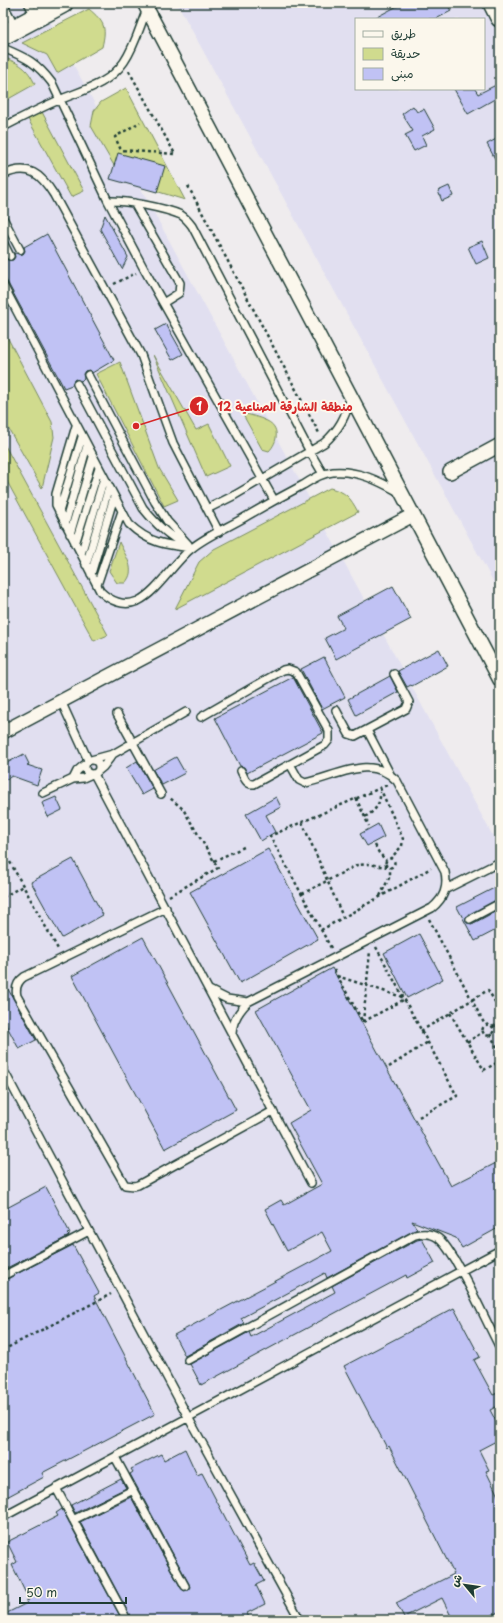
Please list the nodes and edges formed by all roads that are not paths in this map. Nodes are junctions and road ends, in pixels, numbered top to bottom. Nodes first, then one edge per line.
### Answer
1 (63, 3) edge
2 (492, 3) edge
3 (3, 4) edge
4 (146, 6) edge
5 (32, 10) edge
6 (500, 17) edge
7 (10, 32) edge
8 (3, 48) edge
9 (58, 100) junction
10 (3, 127) edge
11 (3, 175) edge
12 (108, 201) junction
13 (134, 203) junction
14 (3, 218) edge
15 (3, 242) edge
16 (20, 250) dead end
17 (10, 256) dead end
18 (3, 285) edge
19 (163, 304) junction
20 (88, 375) dead end
21 (77, 384) dead end
22 (351, 397) junction
23 (76, 426) junction
24 (82, 437) junction
25 (500, 445) edge
26 (87, 446) junction
27 (310, 452) junction
28 (93, 457) junction
29 (99, 468) junction
30 (450, 472) dead end
31 (323, 474) junction
32 (104, 478) junction
33 (263, 479) junction
34 (109, 487) junction
35 (401, 492) junction
36 (114, 497) junction
37 (274, 500) junction
38 (207, 509) junction
39 (122, 511) junction
40 (59, 512) junction
41 (413, 515) junction
42 (65, 524) junction
43 (219, 532) junction
44 (70, 534) junction
45 (75, 544) junction
46 (192, 548) junction
47 (81, 554) junction
48 (86, 565) junction
49 (91, 574) junction
50 (97, 585) junction
51 (394, 674) dead end
52 (500, 680) edge
53 (61, 702) junction
54 (336, 710) dead end
55 (186, 712) dead end
56 (117, 714) dead end
57 (201, 717) dead end
58 (367, 730) junction
59 (3, 732) edge
60 (133, 743) junction
61 (113, 754) junction
62 (88, 762) junction
63 (290, 764) junction
64 (241, 771) dead end
65 (94, 773) junction
66 (390, 774) junction
67 (73, 779) junction
68 (43, 793) dead end
69 (161, 794) road end
70 (498, 863) edge
71 (500, 871) edge
72 (446, 889) junction
73 (500, 902) edge
74 (166, 908) junction
75 (470, 919) dead end
76 (209, 990) junction
77 (248, 1002) junction
78 (232, 1034) junction
79 (3, 1069) edge
80 (273, 1111) junction
81 (311, 1183) dead end
82 (89, 1231) junction
83 (500, 1250) edge
84 (461, 1271) junction
85 (3, 1276) edge
86 (500, 1348) edge
87 (188, 1360) dead end
88 (188, 1417) junction
89 (115, 1457) junction
90 (56, 1488) junction
91 (133, 1490) junction
92 (3, 1517) edge
93 (73, 1520) junction
94 (185, 1586) dead end
95 (125, 1616) dead end
96 (300, 1620) edge

1 - 5 main road
2 - 6 main road
3 - 7 lane
4 - 9 lane
4 - 22 street
5 - 7 main road
8 - 9 lane
9 - 10 lane
9 - 12 lane
11 - 38 lane
12 - 13 lane
12 - 19 lane
13 - 19 lane
13 - 27 lane
14 - 16 lane
15 - 17 lane
18 - 23 lane
19 - 33 lane
20 - 46 lane
21 - 46 lane
22 - 27 lane
22 - 35 street
23 - 24 lane
23 - 40 lane
24 - 26 lane
24 - 40 lane
25 - 30 street
26 - 28 lane
26 - 42 lane
27 - 31 lane
27 - 33 lane
28 - 29 lane
28 - 44 lane
29 - 32 lane
29 - 45 lane
31 - 35 lane
31 - 37 lane
32 - 34 lane
32 - 47 lane
33 - 37 lane
33 - 38 lane
34 - 36 lane
34 - 48 lane
35 - 41 street
36 - 39 lane
36 - 49 lane
37 - 43 lane
38 - 43 lane
39 - 46 lane
39 - 50 lane
40 - 42 lane
41 - 52 street
41 - 53 street
42 - 44 lane
43 - 46 lane
44 - 45 lane
45 - 47 lane
46 - 50 lane
47 - 48 lane
48 - 49 lane
49 - 50 lane
51 - 58 lane
53 - 59 street
53 - 62 lane
54 - 58 lane
55 - 60 lane
56 - 60 lane
57 - 63 lane
58 - 66 lane
60 - 61 lane
60 - 69 lane
61 - 62 lane
61 - 65 lane
62 - 65 lane
62 - 65 lane
62 - 67 lane
63 - 64 lane
63 - 66 lane
65 - 67 lane
65 - 74 lane
66 - 72 lane
67 - 68 lane
70 - 71 lane
70 - 72 lane
72 - 77 lane
73 - 75 lane
74 - 76 lane
74 - 80 lane
76 - 77 lane
76 - 78 lane
77 - 78 lane
78 - 80 lane
79 - 82 lane
80 - 81 lane
82 - 85 lane
82 - 88 lane
83 - 84 lane
84 - 86 lane
84 - 87 lane
84 - 88 lane
88 - 89 lane
88 - 96 lane
89 - 90 lane
89 - 91 lane
90 - 92 lane
90 - 93 lane
91 - 93 lane
91 - 94 lane
93 - 95 lane

